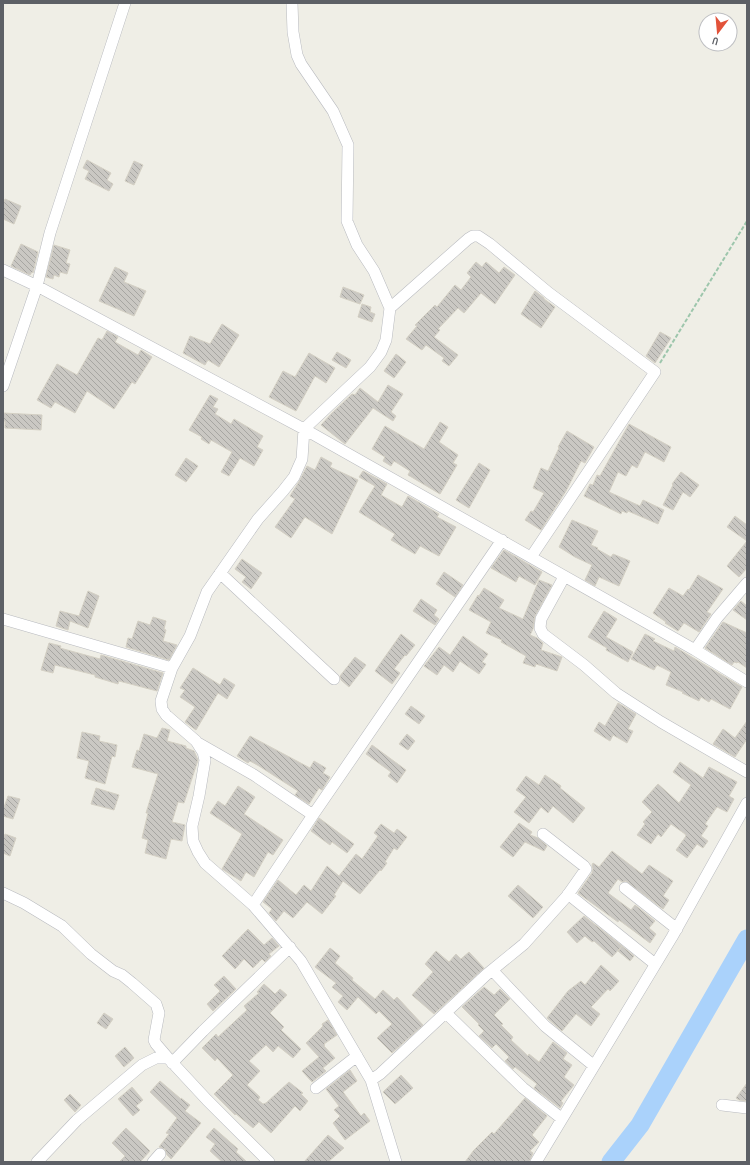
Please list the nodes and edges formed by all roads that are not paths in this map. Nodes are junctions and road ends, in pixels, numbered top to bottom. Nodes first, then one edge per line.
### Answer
1 (125, 3) edge
2 (292, 3) edge
3 (3, 270) edge
4 (37, 286) junction
5 (390, 308) junction
6 (3, 386) edge
7 (304, 429) junction
8 (502, 540) junction
9 (530, 557) junction
10 (220, 574) junction
11 (564, 577) junction
12 (747, 583) edge
13 (3, 619) edge
14 (695, 650) junction
15 (172, 668) junction
16 (334, 679) dead end
17 (747, 682) edge
18 (196, 742) junction
19 (747, 772) edge
20 (747, 803) edge
21 (313, 815) junction
22 (543, 834) dead end
23 (625, 888) dead end
24 (3, 893) edge
25 (568, 894) junction
26 (253, 906) junction
27 (677, 928) junction
28 (290, 947) junction
29 (655, 964) junction
30 (492, 970) junction
31 (446, 1013) junction
32 (357, 1056) junction
33 (170, 1061) junction
34 (593, 1065) junction
35 (371, 1080) junction
36 (316, 1088) dead end
37 (722, 1106) dead end
38 (747, 1108) edge
39 (562, 1118) junction
40 (37, 1162) edge
41 (269, 1162) edge
42 (396, 1162) edge
43 (536, 1162) edge

1 - 4 street
2 - 5 street
3 - 4 street
4 - 6 street
4 - 7 street
5 - 7 street
5 - 9 street
7 - 8 street
7 - 10 street
8 - 9 street
8 - 21 street
9 - 11 street
10 - 15 street
10 - 16 street
11 - 14 street
11 - 19 street
12 - 14 street
13 - 15 street
14 - 17 street
15 - 18 street
18 - 21 street
18 - 26 street
20 - 27 street
21 - 26 street
22 - 25 street
23 - 27 street
24 - 33 street
25 - 29 street
25 - 30 street
26 - 28 street
27 - 29 street
28 - 32 street
28 - 33 street
29 - 34 street
30 - 31 street
30 - 34 street
31 - 35 street
31 - 39 street
32 - 35 street
32 - 36 street
33 - 40 street
33 - 41 street
34 - 39 street
35 - 42 street
37 - 38 street
39 - 43 street

